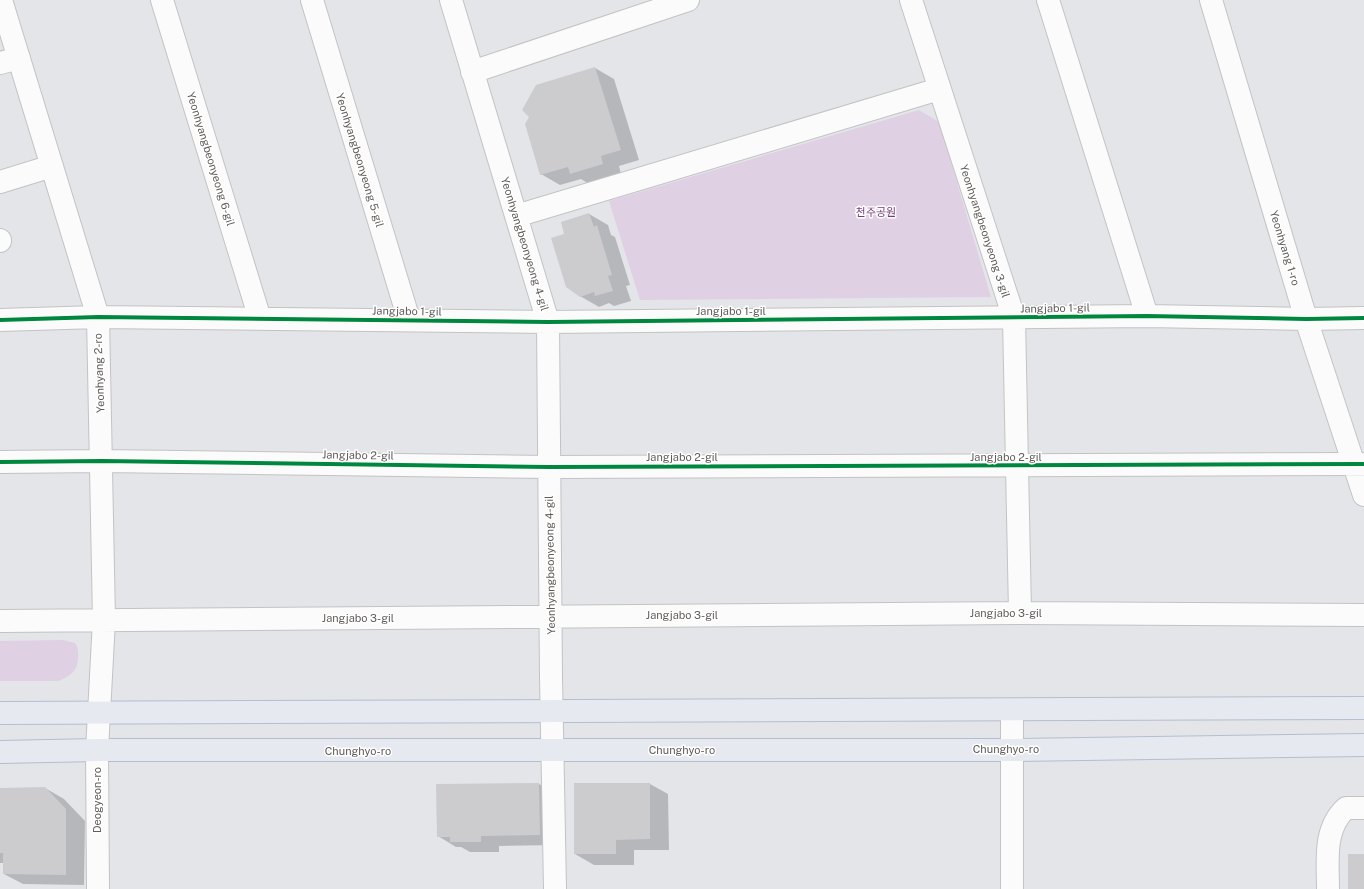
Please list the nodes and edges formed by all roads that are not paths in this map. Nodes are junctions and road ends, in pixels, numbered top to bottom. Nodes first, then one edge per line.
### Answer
1 (1, 0) edge
2 (162, 0) edge
3 (312, 0) edge
4 (451, 0) edge
5 (688, 0) edge
6 (911, 0) edge
7 (1048, 0) edge
8 (1211, 0) edge
9 (9, 60) edge
10 (472, 72) junction
11 (939, 89) junction
12 (52, 166) junction
13 (0, 182) edge
14 (516, 216) junction
15 (1147, 316) junction
16 (98, 317) junction
17 (1014, 318) junction
18 (1364, 318) edge
19 (260, 319) junction
20 (1306, 319) junction
21 (0, 320) edge
22 (409, 320) junction
23 (548, 322) junction
24 (102, 461) junction
25 (0, 462) edge
26 (1359, 464) edge
27 (1017, 466) junction
28 (549, 467) junction
29 (1364, 495) edge
30 (1020, 613) junction
31 (1364, 615) edge
32 (551, 616) junction
33 (104, 620) junction
34 (0, 621) edge
35 (1364, 708) edge
36 (1012, 710) junction
37 (100, 712) junction
38 (552, 712) junction
39 (0, 713) edge
40 (1364, 746) edge
41 (97, 750) junction
42 (552, 750) junction
43 (1012, 750) junction
44 (0, 752) edge
45 (1364, 808) edge
46 (98, 889) edge
47 (555, 889) edge
48 (1012, 889) edge
49 (1328, 889) edge

1 - 9 street, Yeonhyang 2-ro
2 - 19 street, Yeonhyangbeonyeong 6-gil
3 - 22 street, Yeonhyangbeonyeong 5-gil
4 - 10 street, Yeonhyangbeonyeong 4-gil
5 - 10 street
6 - 11 street, Yeonhyangbeonyeong 3-gil
7 - 15 street
8 - 20 street, Yeonhyang 1-ro
9 - 12 street, Yeonhyang 2-ro
10 - 14 street, Yeonhyangbeonyeong 4-gil
11 - 14 street
11 - 17 street, Yeonhyangbeonyeong 3-gil
12 - 13 street
12 - 16 street, Yeonhyang 2-ro
14 - 23 street, Yeonhyangbeonyeong 4-gil
15 - 17 street, Jangjabo 1-gil
15 - 20 street, Jangjabo 1-gil
16 - 19 street, Jangjabo 1-gil
16 - 21 street, Jangjabo 1-gil
16 - 24 street, Yeonhyang 2-ro
17 - 23 street, Jangjabo 1-gil
17 - 27 street, Yeonhyangbeonyeong 3-gil
18 - 20 street, Jangjabo 1-gil
19 - 22 street, Jangjabo 1-gil
20 - 26 street, Yeonhyang 1-ro
22 - 23 street, Jangjabo 1-gil
23 - 28 street, Yeonhyangbeonyeong 4-gil
24 - 25 street, Jangjabo 2-gil
24 - 28 street, Jangjabo 2-gil
24 - 33 street, Yeonhyang 2-ro
26 - 27 street, Jangjabo 2-gil
26 - 29 street, Yeonhyang 1-ro
27 - 28 street, Jangjabo 2-gil
27 - 30 street, Yeonhyangbeonyeong 3-gil
28 - 32 street, Yeonhyangbeonyeong 4-gil
30 - 31 street, Jangjabo 3-gil
30 - 32 street, Jangjabo 3-gil
32 - 33 street, Jangjabo 3-gil
32 - 38 street, Yeonhyangbeonyeong 4-gil
33 - 34 street, Jangjabo 3-gil
33 - 37 street, Yeonhyang 2-ro
35 - 36 main road
36 - 38 main road
36 - 43 street
37 - 38 main road
37 - 39 main road
37 - 41 street, Deogyeon-ro
38 - 42 street, Yeonhyangbeonyeong 4-gil
40 - 43 main road, Chunghyo-ro
41 - 42 main road, Chunghyo-ro
41 - 44 main road, Chunghyo-ro
41 - 46 street, Deogyeon-ro
42 - 43 main road, Chunghyo-ro
42 - 47 street, Yeonhyangbeonyeong 4-gil
43 - 48 street
45 - 49 street

